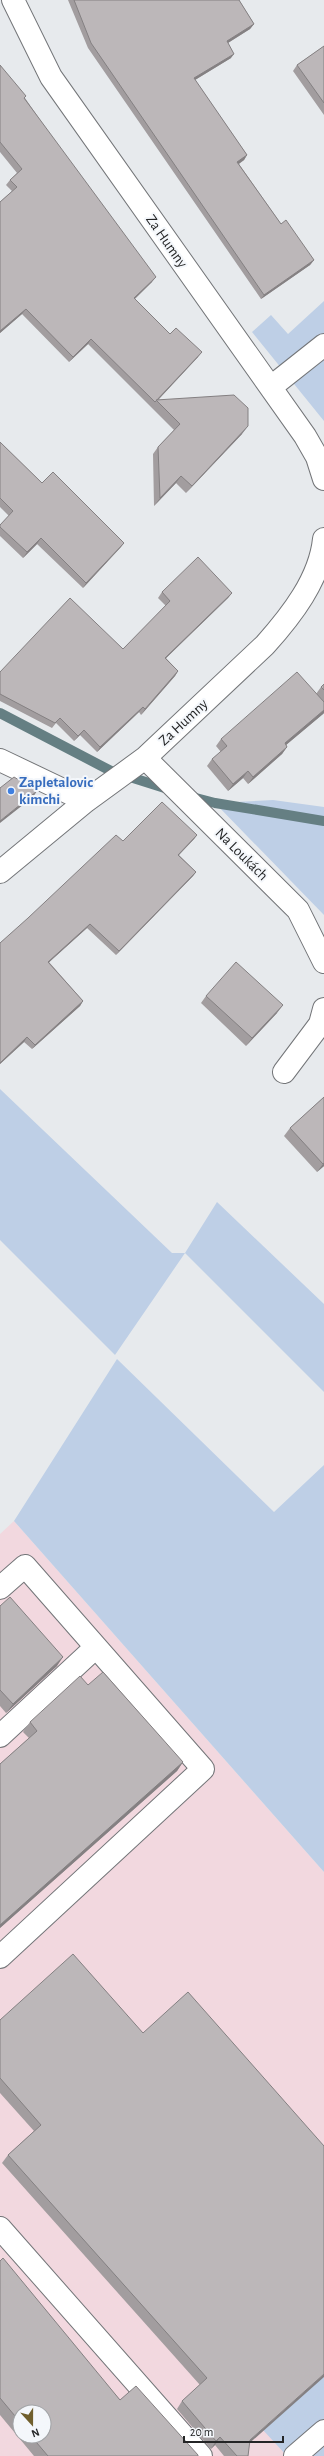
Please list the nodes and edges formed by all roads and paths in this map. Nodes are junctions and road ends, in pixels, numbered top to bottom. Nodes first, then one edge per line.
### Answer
1 (13, 0) edge
2 (324, 345) edge
3 (271, 387) junction
4 (324, 476) edge
5 (324, 539) edge
6 (0, 760) edge
7 (130, 769) junction
8 (86, 801) junction
9 (0, 872) edge
10 (324, 962) edge
11 (324, 1009) edge
12 (284, 1072) dead end
13 (0, 1588) edge
14 (96, 1647) junction
15 (0, 1736) edge
16 (0, 1957) edge
17 (0, 2228) edge
18 (324, 2431) edge
19 (201, 2456) edge
20 (295, 2456) edge

1 - 3 street, Za Humny
2 - 3 street
3 - 4 street, Za Humny
5 - 7 street, Za Humny
6 - 8 street
7 - 8 street, Za Humny
7 - 10 street, Na Loukách
8 - 9 street, Za Humny
11 - 12 street
13 - 14 street
14 - 15 street
14 - 16 street
17 - 19 street
18 - 20 street

